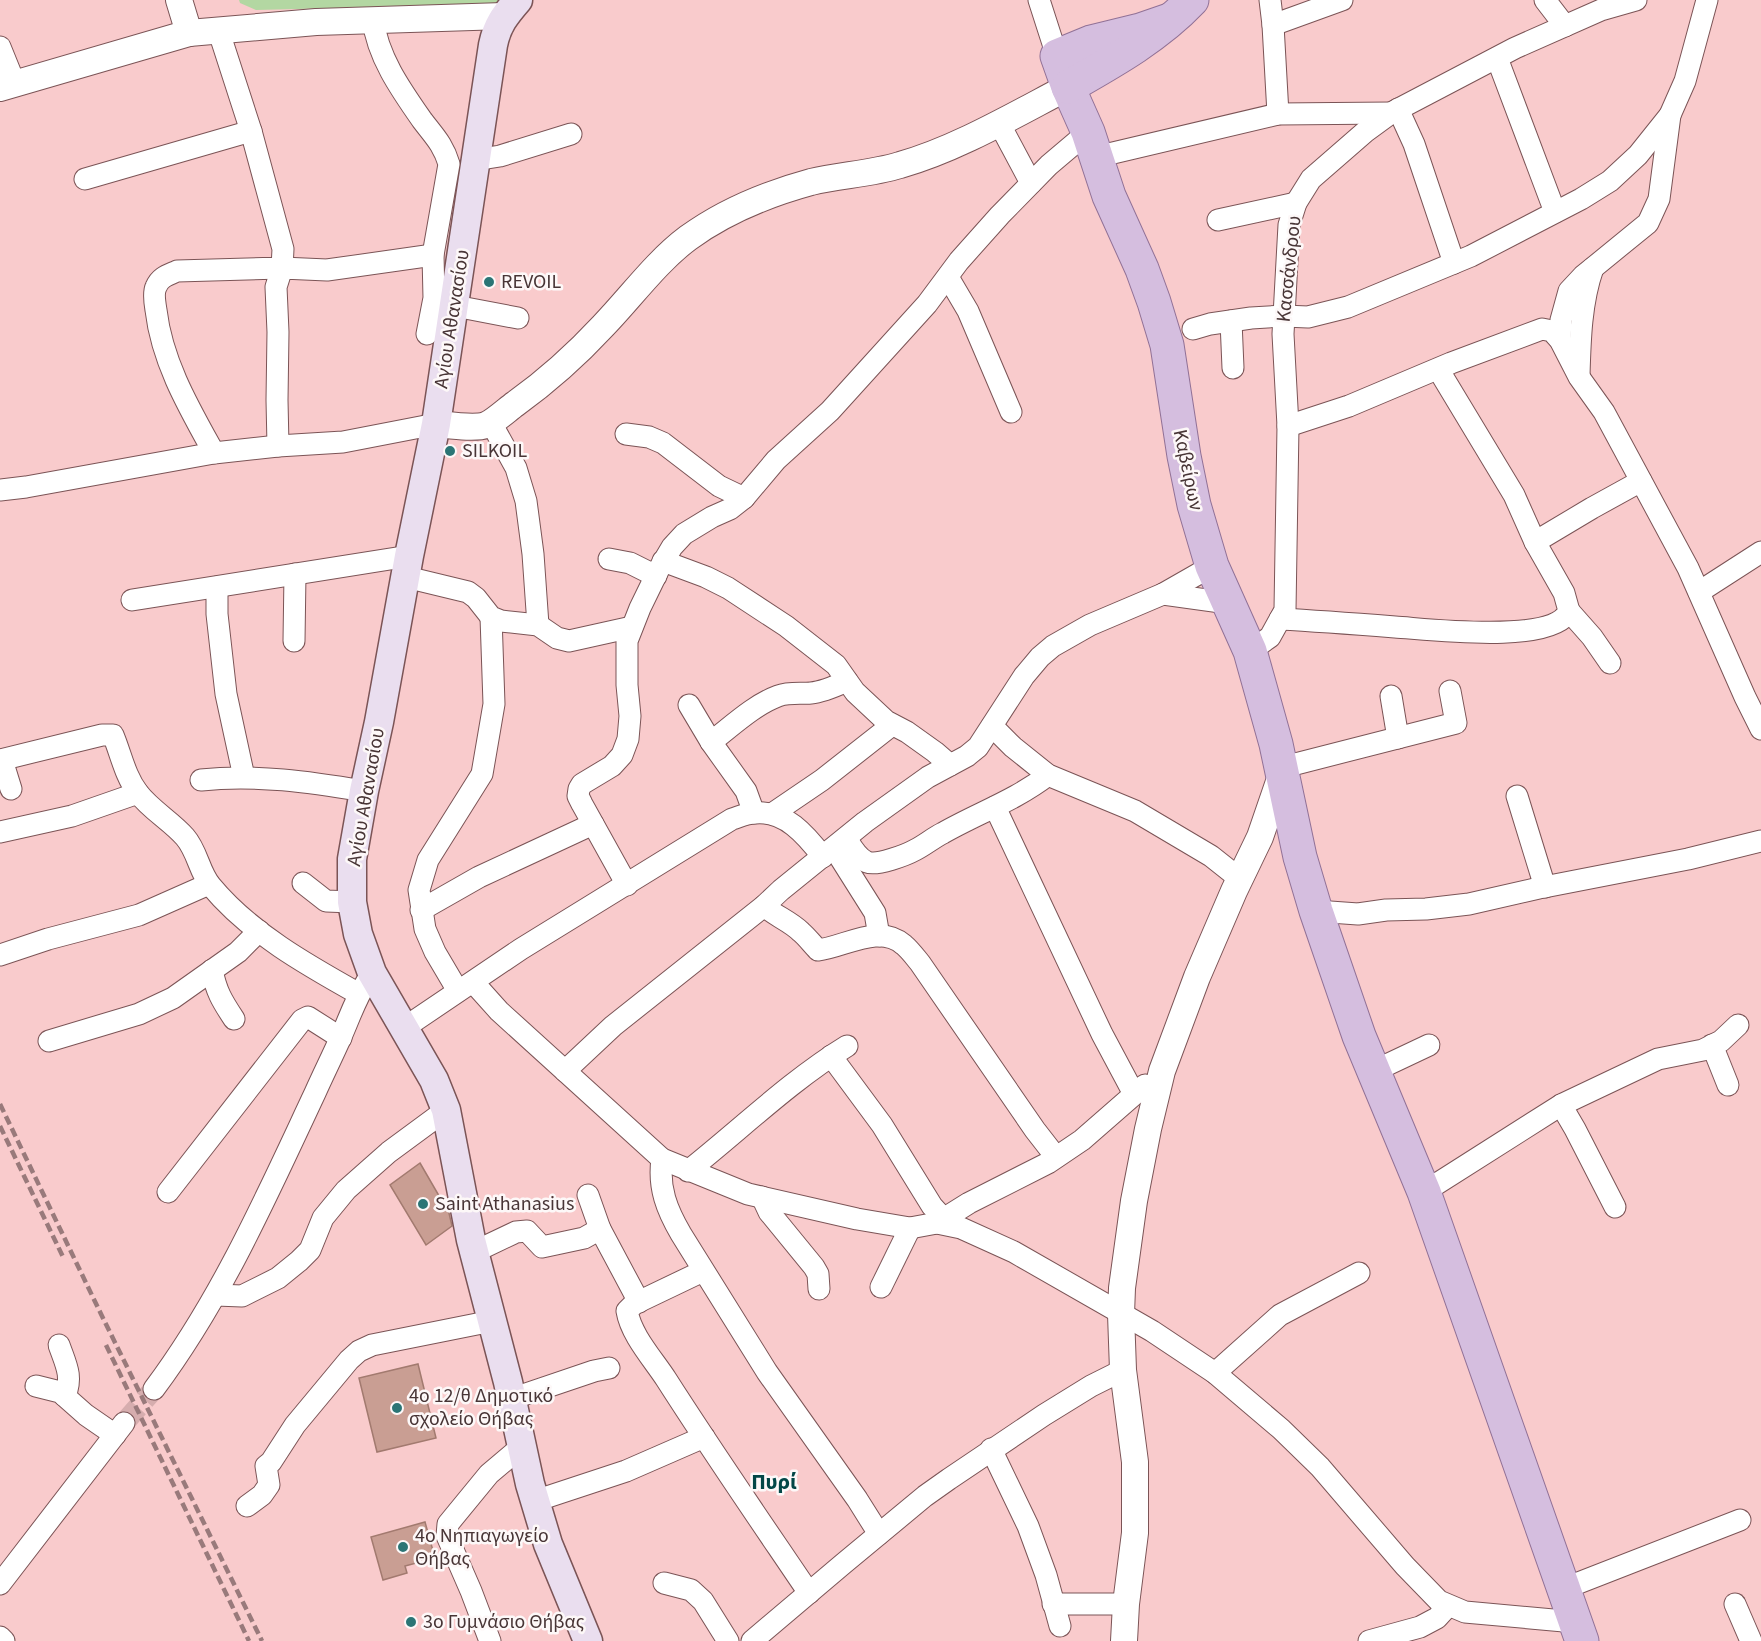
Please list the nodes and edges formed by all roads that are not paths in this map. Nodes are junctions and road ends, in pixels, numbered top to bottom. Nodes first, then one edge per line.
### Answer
1 (179, 0) edge
2 (1039, 0) edge
3 (1270, 0) edge
4 (1342, 0) edge
5 (1545, 0) edge
6 (1636, 0) edge
7 (1707, 0) edge
8 (511, 8) edge
9 (1181, 10) edge
10 (373, 19) junction
11 (1273, 25) junction
12 (1565, 26) junction
13 (218, 29) junction
14 (189, 33) junction
15 (0, 46) edge
16 (1058, 56) junction
17 (1497, 58) junction
18 (7, 86) edge
19 (1068, 87) junction
20 (1394, 111) junction
21 (1278, 114) junction
22 (1670, 115) junction
23 (999, 123) junction
24 (251, 131) junction
25 (571, 134) dead end
26 (1092, 145) junction
27 (475, 160) junction
28 (85, 179) dead end
29 (1031, 183) junction
30 (1296, 203) junction
31 (1555, 212) junction
32 (1218, 220) dead end
33 (433, 255) junction
34 (1454, 263) junction
35 (1593, 267) junction
36 (282, 268) junction
37 (948, 277) junction
38 (455, 306) junction
39 (1284, 316) junction
40 (518, 318) dead end
41 (1231, 321) junction
42 (1193, 328) dead end
43 (427, 334) dead end
44 (1560, 340) junction
45 (1233, 368) dead end
46 (1438, 369) junction
47 (1579, 376) junction
48 (1011, 412) dead end
49 (436, 424) junction
50 (486, 425) junction
51 (1288, 426) junction
52 (626, 434) dead end
53 (278, 446) junction
54 (214, 453) junction
55 (1641, 482) junction
56 (0, 490) edge
57 (744, 498) junction
58 (1535, 542) junction
59 (1761, 552) edge
60 (609, 559) dead end
61 (407, 566) junction
62 (1212, 566) junction
63 (659, 569) junction
64 (295, 574) junction
65 (217, 586) junction
66 (1699, 592) junction
67 (1163, 594) junction
68 (132, 600) dead end
69 (1228, 603) junction
70 (1569, 611) junction
71 (491, 617) junction
72 (1280, 619) junction
73 (538, 625) junction
74 (632, 627) junction
75 (294, 641) dead end
76 (1250, 651) junction
77 (1610, 663) dead end
78 (847, 681) junction
79 (1450, 691) dead end
80 (1391, 696) dead end
81 (689, 705) dead end
82 (892, 725) junction
83 (992, 726) junction
84 (1761, 729) edge
85 (1398, 738) junction
86 (711, 742) junction
87 (1, 760) edge
88 (1279, 762) junction
89 (950, 765) junction
90 (1048, 775) junction
91 (244, 777) junction
92 (201, 780) dead end
93 (11, 789) dead end
94 (364, 791) junction
95 (138, 793) junction
96 (1517, 796) dead end
97 (995, 807) junction
98 (763, 813) junction
99 (593, 824) junction
100 (0, 832) edge
101 (1761, 841) edge
102 (835, 847) junction
103 (1240, 879) junction
104 (303, 883) dead end
105 (209, 884) junction
106 (627, 885) junction
107 (1545, 886) junction
108 (352, 902) junction
109 (764, 906) junction
110 (421, 910) junction
111 (1316, 911) junction
112 (260, 931) junction
113 (879, 936) junction
114 (0, 955) edge
115 (212, 970) junction
116 (366, 983) junction
117 (466, 987) junction
118 (234, 1019) dead end
119 (1738, 1026) dead end
120 (404, 1028) junction
121 (341, 1038) junction
122 (49, 1041) dead end
123 (1429, 1045) dead end
124 (1712, 1045) junction
125 (565, 1071) junction
126 (1162, 1071) junction
127 (1374, 1071) junction
128 (1728, 1085) dead end
129 (1134, 1094) junction
130 (1561, 1105) junction
131 (446, 1110) junction
132 (1056, 1156) junction
133 (662, 1159) junction
134 (688, 1171) junction
135 (168, 1192) dead end
136 (1424, 1192) junction
137 (588, 1195) dead end
138 (762, 1197) junction
139 (1615, 1207) dead end
140 (940, 1221) junction
141 (910, 1228) junction
142 (600, 1229) junction
143 (474, 1252) junction
144 (703, 1270) junction
145 (1359, 1273) dead end
146 (881, 1287) dead end
147 (819, 1289) dead end
148 (216, 1295) junction
149 (639, 1302) junction
150 (1121, 1314) junction
151 (492, 1321) junction
152 (59, 1345) dead end
153 (609, 1368) dead end
154 (1123, 1370) junction
155 (1215, 1373) junction
156 (36, 1386) dead end
157 (154, 1389) tunnel mouth
158 (65, 1396) junction
159 (511, 1399) junction
160 (704, 1437) junction
161 (521, 1447) junction
162 (991, 1449) junction
163 (535, 1502) junction
164 (247, 1506) dead end
165 (1740, 1520) dead end
166 (879, 1534) junction
167 (664, 1583) dead end
168 (0, 1584) edge
169 (1563, 1589) junction
170 (809, 1593) junction
171 (1053, 1604) junction
172 (1126, 1604) junction
173 (1735, 1604) dead end
174 (1448, 1606) junction
175 (1060, 1626) dead end
176 (777, 1632) edge
177 (1578, 1632) edge
178 (0, 1638) edge
179 (4, 1641) edge
180 (490, 1641) edge
181 (588, 1641) edge
182 (728, 1641) edge
183 (752, 1641) edge
184 (1124, 1641) edge
185 (1369, 1641) edge
186 (1751, 1641) edge

1 - 14 street
2 - 16 street
3 - 11 street
4 - 11 street
5 - 12 street
6 - 12 street, Κασσάνδρου
7 - 22 street
8 - 10 street
8 - 27 main road, Αγίου Αθανασίου
9 - 16 main road
9 - 19 main road
10 - 13 street
10 - 33 street
11 - 21 street
12 - 17 street, Κασσάνδρου
13 - 14 street
13 - 24 street
14 - 18 street
15 - 18 street
16 - 19 main road, Καβείρων
17 - 20 street, Κασσάνδρου
17 - 31 street
19 - 23 street
19 - 26 main road, Καβείρων
20 - 21 street
20 - 30 street, Κασσάνδρου
20 - 34 street
21 - 26 street
22 - 31 street
22 - 35 street
23 - 29 street
23 - 50 street
24 - 28 street
24 - 36 street
25 - 27 street
26 - 29 street
26 - 62 main road, Καβείρων
27 - 38 main road, Αγίου Αθανασίου
29 - 37 street
30 - 32 street
30 - 39 street, Κασσάνδρου
31 - 34 street
33 - 36 street
33 - 43 street
34 - 39 street
35 - 44 street
35 - 47 street
36 - 53 street
36 - 54 street
37 - 48 street
37 - 57 street
38 - 40 street
38 - 49 main road, Αγίου Αθανασίου
39 - 41 street
39 - 51 street, Κασσάνδρου
41 - 42 street
41 - 45 street
44 - 46 street
44 - 47 street
46 - 51 street
46 - 58 street
47 - 55 street
49 - 50 street
49 - 53 street
49 - 61 main road, Αγίου Αθανασίου
50 - 73 street
51 - 72 street, Κασσάνδρου
52 - 57 street
53 - 54 street
54 - 56 street
55 - 58 street
55 - 66 street
57 - 63 street
58 - 70 street
59 - 66 street
60 - 63 street
61 - 64 street
61 - 71 street
61 - 94 main road, Αγίου Αθανασίου
62 - 67 street
62 - 69 main road, Καβείρων
63 - 74 street
63 - 78 street
64 - 65 street
64 - 75 street
65 - 68 street
65 - 91 street
66 - 84 street
67 - 69 street
67 - 83 street
69 - 76 main road, Καβείρων
70 - 72 street
70 - 77 street
71 - 73 street
71 - 110 street
72 - 76 street, Κασσάνδρου
73 - 74 street
74 - 99 street
76 - 88 main road, Καβείρων
78 - 82 street
78 - 86 street
79 - 85 street
80 - 85 street
81 - 86 street
82 - 89 street
82 - 98 street
83 - 89 street
83 - 90 street
85 - 88 street
86 - 98 street
87 - 93 street
87 - 95 street
88 - 103 street
88 - 111 main road, Καβείρων
89 - 102 street
90 - 97 street
90 - 103 street
91 - 92 street
91 - 94 street
94 - 108 main road, Αγίου Αθανασίου
95 - 100 street
95 - 105 street
96 - 107 street
97 - 102 street
97 - 129 street
98 - 102 street
98 - 106 street
99 - 106 street
99 - 110 street
101 - 107 street
102 - 109 street
102 - 113 street
103 - 126 street
104 - 108 street
105 - 112 street
105 - 114 street
106 - 117 street
107 - 111 street
108 - 116 main road, Αγίου Αθανασίου
109 - 113 street
109 - 125 street
110 - 117 street
111 - 127 main road, Καβείρων
112 - 115 street
112 - 116 street
113 - 132 street
115 - 118 street
115 - 122 street
116 - 120 main road, Αγίου Αθανασίου
116 - 121 street
117 - 120 street
117 - 125 street
119 - 124 street
120 - 131 main road, Αγίου Αθανασίου
121 - 135 street
121 - 148 street
123 - 127 street
124 - 128 street
124 - 130 street
125 - 133 street
126 - 129 street
126 - 150 street
127 - 136 main road, Καβείρων
129 - 132 street
130 - 136 street
130 - 139 street
131 - 143 main road, Αγίου Αθανασίου
131 - 148 street
132 - 140 street
133 - 134 street
133 - 144 street
134 - 138 street
134 - 140 street
136 - 169 main road, Καβείρων
137 - 142 street
138 - 141 street
138 - 147 street
140 - 141 street
140 - 150 street
141 - 146 street
142 - 143 street
142 - 149 street
143 - 151 main road, Αγίου Αθανασίου
144 - 149 street
144 - 166 street
145 - 155 street
148 - 157 street
149 - 160 street
150 - 154 street
150 - 155 street
151 - 159 main road, Αγίου Αθανασίου
151 - 164 street
152 - 158 street
153 - 159 street
154 - 162 street
154 - 172 street
155 - 174 street
156 - 158 street
158 - 168 street
159 - 161 main road, Αγίου Αθανασίου
160 - 163 street
160 - 170 street
161 - 163 main road, Αγίου Αθανασίου
161 - 180 street
162 - 166 street
162 - 171 street
163 - 181 main road, Αγίου Αθανασίου
165 - 169 street
166 - 170 street
167 - 182 street
169 - 177 main road, Καβείρων
170 - 176 street
171 - 172 street
171 - 175 street
172 - 184 street
173 - 186 street
174 - 177 street
174 - 185 street
176 - 183 street
178 - 179 street

